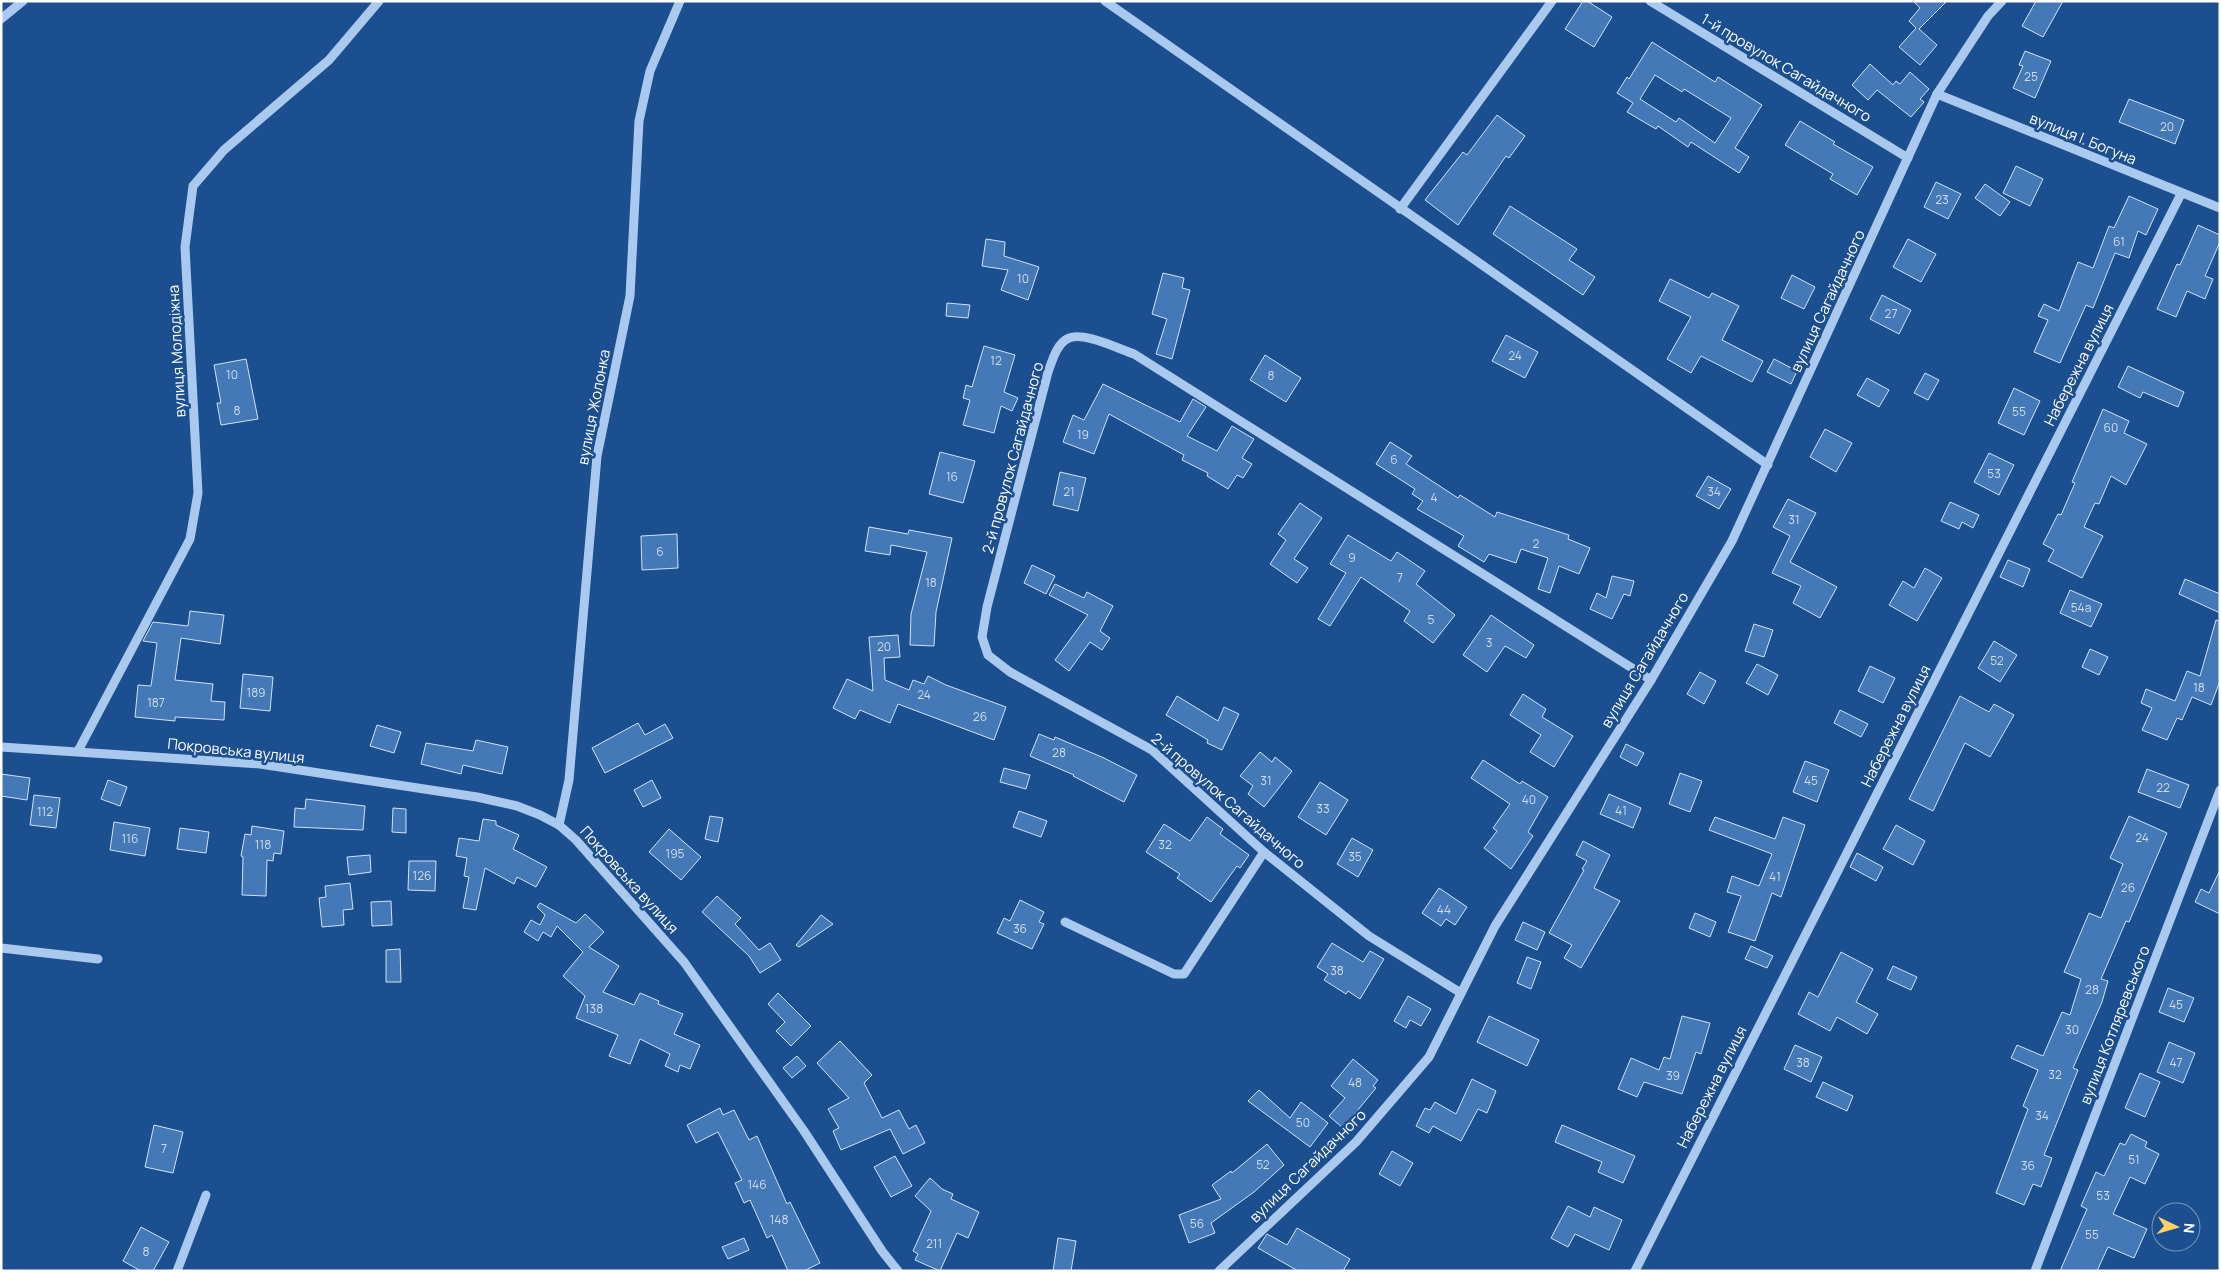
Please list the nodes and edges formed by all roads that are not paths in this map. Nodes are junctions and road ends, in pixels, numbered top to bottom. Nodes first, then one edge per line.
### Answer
1 (23, 1) edge
2 (379, 1) edge
3 (680, 1) edge
4 (1104, 1) edge
5 (1552, 1) edge
6 (1650, 1) edge
7 (2002, 1) edge
8 (1, 19) edge
9 (1937, 94) junction
10 (1908, 158) junction
11 (2181, 194) junction
12 (2220, 208) edge
13 (1400, 209) junction
14 (1768, 466) junction
15 (1651, 680) junction
16 (1, 747) edge
17 (78, 751) junction
18 (2220, 790) edge
19 (559, 825) junction
20 (1264, 852) junction
21 (1065, 922) dead end
22 (1, 948) edge
23 (98, 958) dead end
24 (1461, 993) junction
25 (206, 1195) dead end
26 (177, 1271) edge
27 (898, 1271) edge
28 (1218, 1271) edge
29 (1635, 1271) edge
30 (2035, 1271) edge

1 - 8 street
2 - 17 street, вулиця Молодіжна
3 - 19 street, вулиця Жолонка
4 - 13 street
5 - 13 street
6 - 10 street, 1-й провулок Сагайдачного
7 - 9 street, вулиця Сагайдачного
9 - 10 street, вулиця Сагайдачного
9 - 11 street, вулиця І. Богуна
10 - 14 street, вулиця Сагайдачного
11 - 12 street, вулиця І. Богуна
11 - 29 street, Набережна вулиця
13 - 14 street
14 - 15 street, вулиця Сагайдачного
15 - 20 street, 2-й провулок Сагайдачного
15 - 24 street, вулиця Сагайдачного
16 - 17 street, Покровська вулиця
17 - 19 street, Покровська вулиця
18 - 30 street, вулиця Котляревського
19 - 27 street, Покровська вулиця
20 - 21 street
20 - 24 street, 2-й провулок Сагайдачного
22 - 23 street
24 - 28 street, вулиця Сагайдачного
25 - 26 street

